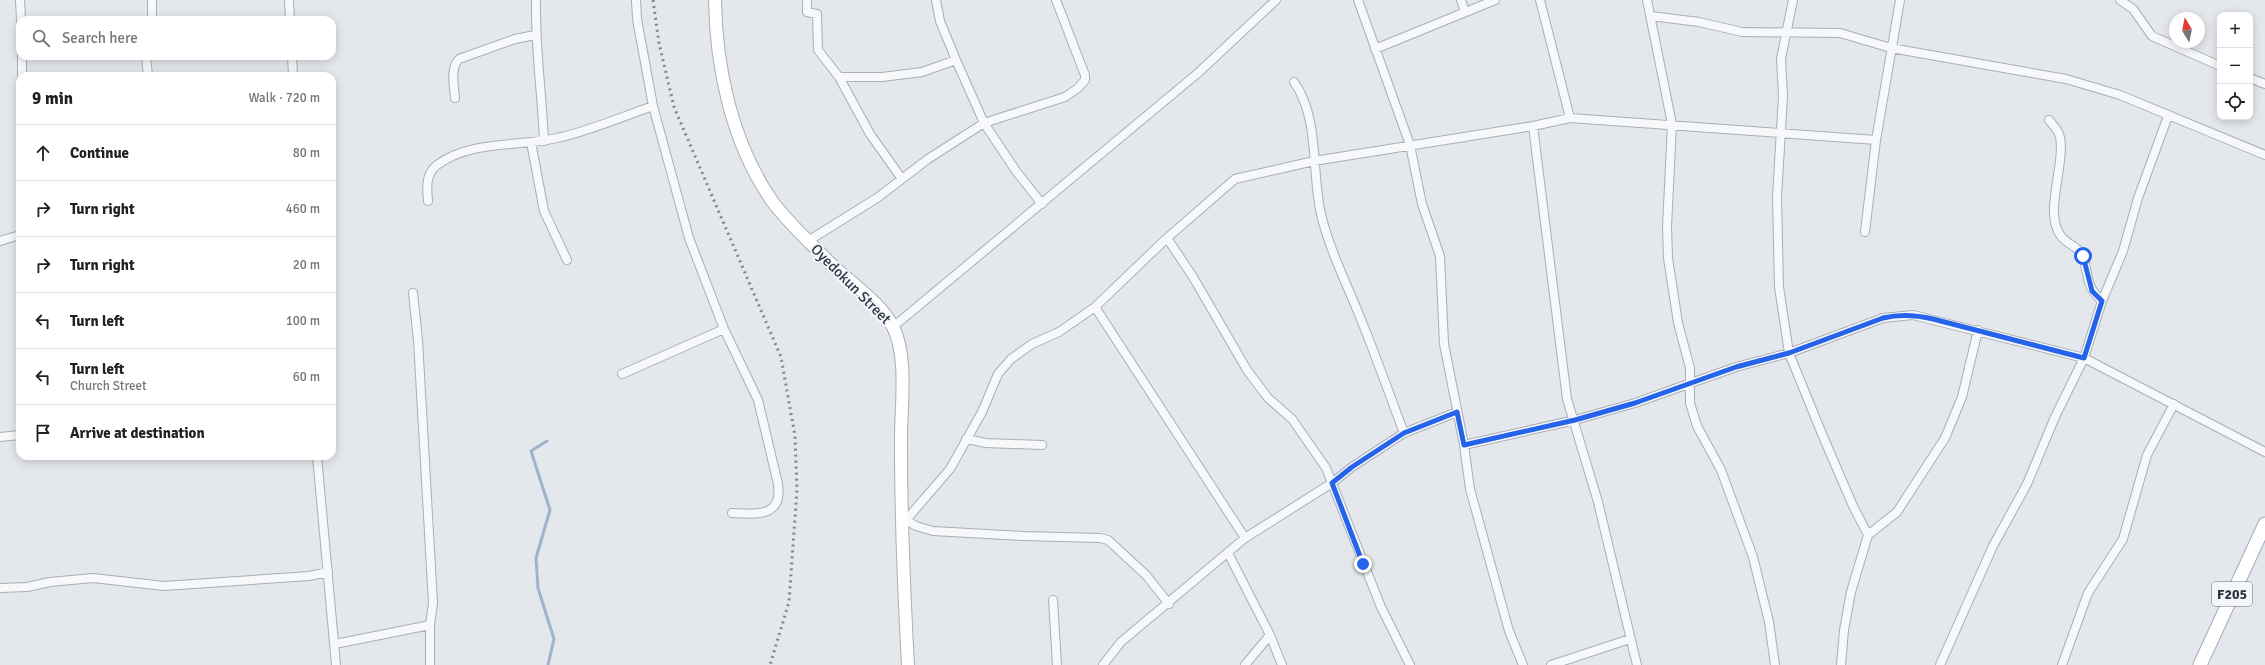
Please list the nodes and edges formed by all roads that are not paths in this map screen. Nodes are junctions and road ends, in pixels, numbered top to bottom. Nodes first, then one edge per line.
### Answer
1 (20, 0) edge
2 (152, 0) edge
3 (289, 0) edge
4 (536, 0) edge
5 (636, 0) edge
6 (715, 0) edge
7 (807, 0) edge
8 (936, 0) edge
9 (1056, 0) edge
10 (1358, 0) edge
11 (1461, 0) edge
12 (1495, 0) edge
13 (1540, 0) edge
14 (1647, 0) edge
15 (1793, 0) edge
16 (1900, 0) edge
17 (2120, 0) edge
18 (1274, 1) edge
19 (1465, 12) junction
20 (21, 16) edge
21 (152, 16) edge
22 (290, 16) edge
23 (1651, 16) junction
24 (1787, 34) junction
25 (535, 35) junction
26 (1891, 48) junction
27 (1375, 49) junction
28 (22, 60) edge
29 (146, 60) edge
30 (292, 60) edge
31 (956, 60) junction
32 (2217, 65) edge
33 (22, 72) edge
34 (148, 72) edge
35 (293, 72) edge
36 (840, 77) junction
37 (2253, 79) edge
38 (1294, 82) dead end
39 (2265, 84) edge
40 (454, 98) dead end
41 (653, 106) junction
42 (2168, 116) junction
43 (1570, 118) junction
44 (2048, 120) dead end
45 (984, 123) junction
46 (1672, 124) junction
47 (1533, 126) junction
48 (1781, 135) junction
49 (1876, 140) junction
50 (544, 141) junction
51 (530, 142) junction
52 (1410, 145) junction
53 (2265, 155) edge
54 (1314, 161) junction
55 (902, 179) junction
56 (428, 201) dead end
57 (1042, 204) junction
58 (1865, 232) dead end
59 (16, 237) edge
60 (1167, 238) junction
61 (0, 241) edge
62 (808, 241) junction
63 (567, 260) dead end
64 (413, 293) dead end
65 (2102, 301) junction
66 (1095, 308) junction
67 (893, 327) junction
68 (724, 329) junction
69 (1978, 330) junction
70 (1789, 353) junction
71 (2084, 358) junction
72 (622, 374) dead end
73 (1690, 384) junction
74 (2174, 404) junction
75 (1457, 412) junction
76 (1575, 420) junction
77 (1404, 433) junction
78 (16, 436) edge
79 (0, 437) edge
80 (966, 438) junction
81 (1042, 445) dead end
82 (1464, 445) junction
83 (2265, 452) edge
84 (317, 460) edge
85 (1332, 483) junction
86 (732, 513) dead end
87 (906, 520) junction
88 (2265, 524) edge
89 (903, 532) junction
90 (1868, 535) junction
91 (2265, 536) edge
92 (1245, 538) junction
93 (1228, 553) junction
94 (328, 572) junction
95 (0, 588) edge
96 (1053, 600) dead end
97 (1169, 604) junction
98 (430, 625) junction
99 (1270, 635) junction
100 (1630, 640) junction
101 (335, 644) junction
102 (2204, 663) edge
103 (336, 665) edge
104 (430, 665) edge
105 (908, 665) edge
106 (1057, 665) edge
107 (1103, 665) edge
108 (1245, 665) edge
109 (1282, 665) edge
110 (1410, 665) edge
111 (1523, 665) edge
112 (1551, 665) edge
113 (1637, 665) edge
114 (1774, 665) edge
115 (1841, 665) edge
116 (1940, 665) edge
117 (2062, 665) edge

1 - 20 street
2 - 21 street
3 - 22 street
4 - 25 street
5 - 41 street
6 - 62 street, Oyedokun Street
7 - 36 street
8 - 31 street
9 - 45 street
10 - 27 street
11 - 19 street
12 - 19 street
13 - 43 street
14 - 23 street
15 - 24 street
16 - 26 street
17 - 32 street
18 - 57 street
19 - 27 street
23 - 24 street
23 - 46 street
24 - 26 street
24 - 48 street
25 - 40 street
25 - 50 street
26 - 42 street
26 - 49 street
27 - 52 street
28 - 33 street
29 - 34 street
30 - 35 street
31 - 36 street
31 - 45 street
36 - 55 street
37 - 39 street
38 - 54 street
41 - 50 street
41 - 68 street
42 - 53 street
42 - 65 street
43 - 46 street
43 - 47 street
44 - 65 street
45 - 55 street
45 - 57 street
46 - 48 street
46 - 73 street
47 - 52 street
47 - 76 street
48 - 49 street
48 - 70 street
49 - 58 street
50 - 51 street
51 - 56 street
51 - 63 street
52 - 54 street
52 - 75 street
54 - 60 street
54 - 77 street
55 - 62 street
57 - 67 street
59 - 61 street
60 - 66 street
60 - 85 street
62 - 67 street, Oyedokun Street
64 - 98 street
65 - 71 street
66 - 80 street
66 - 92 street
67 - 89 street, Oyedokun Street
68 - 72 street
68 - 86 street
69 - 70 street
69 - 71 street
69 - 90 street
70 - 73 street
70 - 90 street
71 - 74 street
71 - 116 street
73 - 76 street
73 - 114 street
74 - 83 street
74 - 117 street
75 - 77 street
75 - 82 street
76 - 82 street
76 - 100 street
77 - 85 street
78 - 79 street
80 - 81 street
80 - 87 street
82 - 111 street
84 - 94 street
85 - 92 street
85 - 110 street
87 - 89 street
87 - 97 street
88 - 102 main road, F205
89 - 105 street, Oyedokun Street
90 - 115 street
91 - 102 main road, F205
92 - 93 street
93 - 97 street
93 - 99 street
94 - 95 street
94 - 101 street
96 - 106 street
97 - 107 street
98 - 101 street
98 - 104 street
99 - 108 street
99 - 109 street
100 - 112 street
100 - 113 street
101 - 103 street

